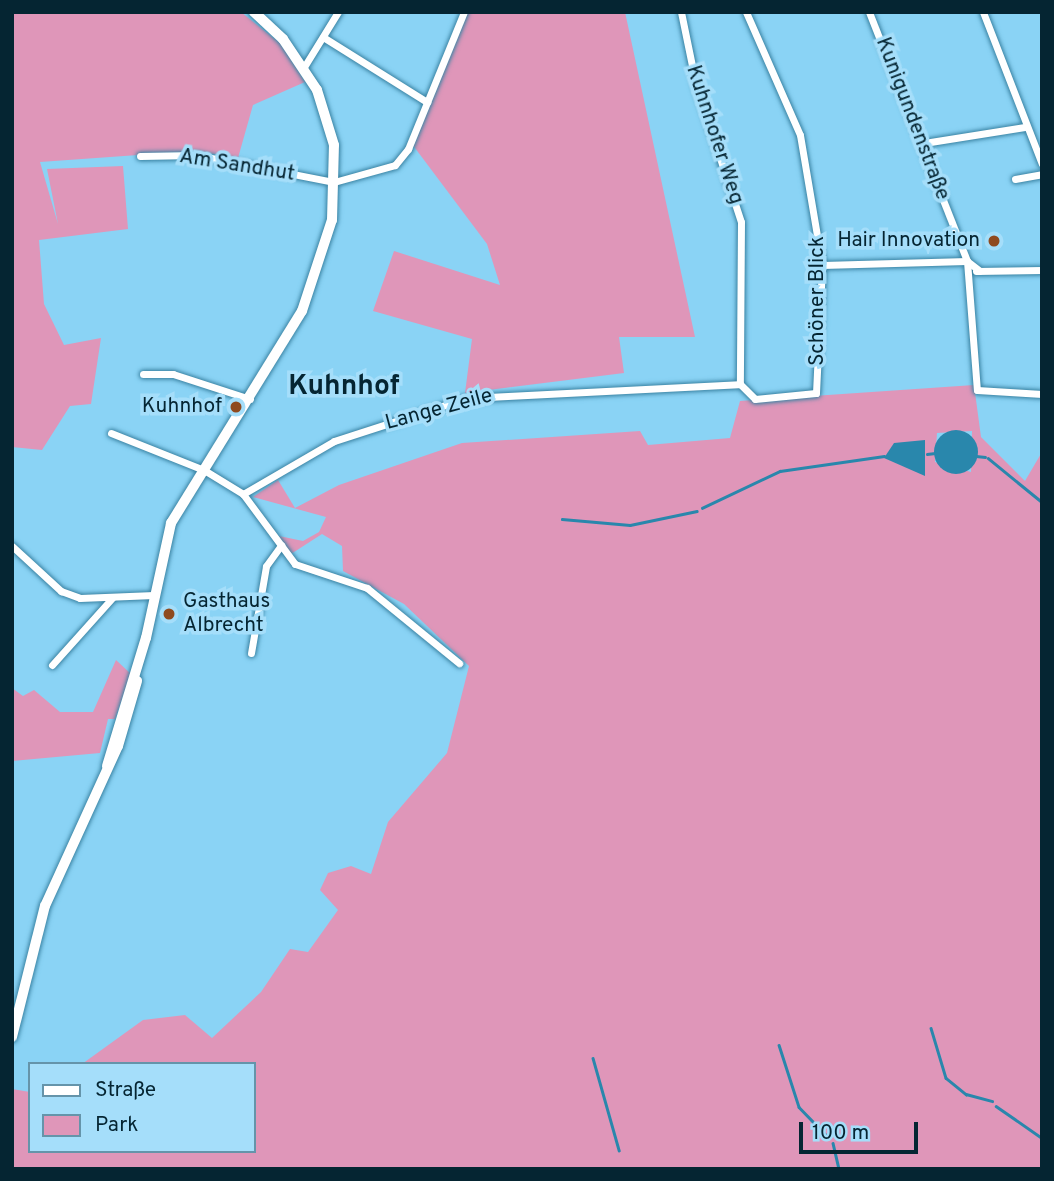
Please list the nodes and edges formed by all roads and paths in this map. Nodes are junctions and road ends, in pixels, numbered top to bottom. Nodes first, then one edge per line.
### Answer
1 (254, 12) edge
2 (338, 12) edge
3 (464, 12) edge
4 (681, 12) edge
5 (747, 12) edge
6 (869, 12) edge
7 (984, 12) edge
8 (323, 37) junction
9 (304, 67) junction
10 (427, 102) junction
11 (1025, 127) junction
12 (924, 143) dead end
13 (140, 156) dead end
14 (1042, 164) edge
15 (1042, 174) edge
16 (1015, 179) dead end
17 (334, 182) junction
18 (967, 261) junction
19 (822, 265) junction
20 (1042, 270) edge
21 (980, 271) junction
22 (968, 272) junction
23 (143, 374) dead end
24 (740, 384) junction
25 (1042, 394) edge
26 (250, 399) junction
27 (111, 433) dead end
28 (204, 470) junction
29 (243, 494) junction
30 (281, 545) junction
31 (12, 546) edge
32 (154, 595) junction
33 (113, 597) junction
34 (251, 653) dead end
35 (141, 656) junction
36 (460, 663) dead end
37 (52, 665) dead end
38 (107, 766) junction
39 (12, 1037) edge

1 - 9 street
2 - 8 street
3 - 10 street
4 - 24 street, Kuhnhofer Weg
5 - 19 street, Schöner Blick
6 - 18 street, Kunigundenstraße
7 - 11 street
8 - 9 street
8 - 10 street
9 - 17 street
10 - 17 street
11 - 12 street
11 - 14 street
13 - 17 street, Am Sandhut
15 - 16 street
17 - 26 street
18 - 19 street
18 - 21 street
18 - 22 street, Kunigundenstraße
19 - 24 street, Schöner Blick
20 - 21 street
21 - 22 street
22 - 25 street, Kunigundenstraße
23 - 26 street
24 - 29 street, Lange Zeile
26 - 28 street
27 - 28 street
28 - 29 street
28 - 32 street
29 - 30 street
30 - 34 street
30 - 36 street
31 - 33 street
32 - 33 street
32 - 35 street
33 - 37 street
35 - 38 street
35 - 38 street
38 - 39 street

